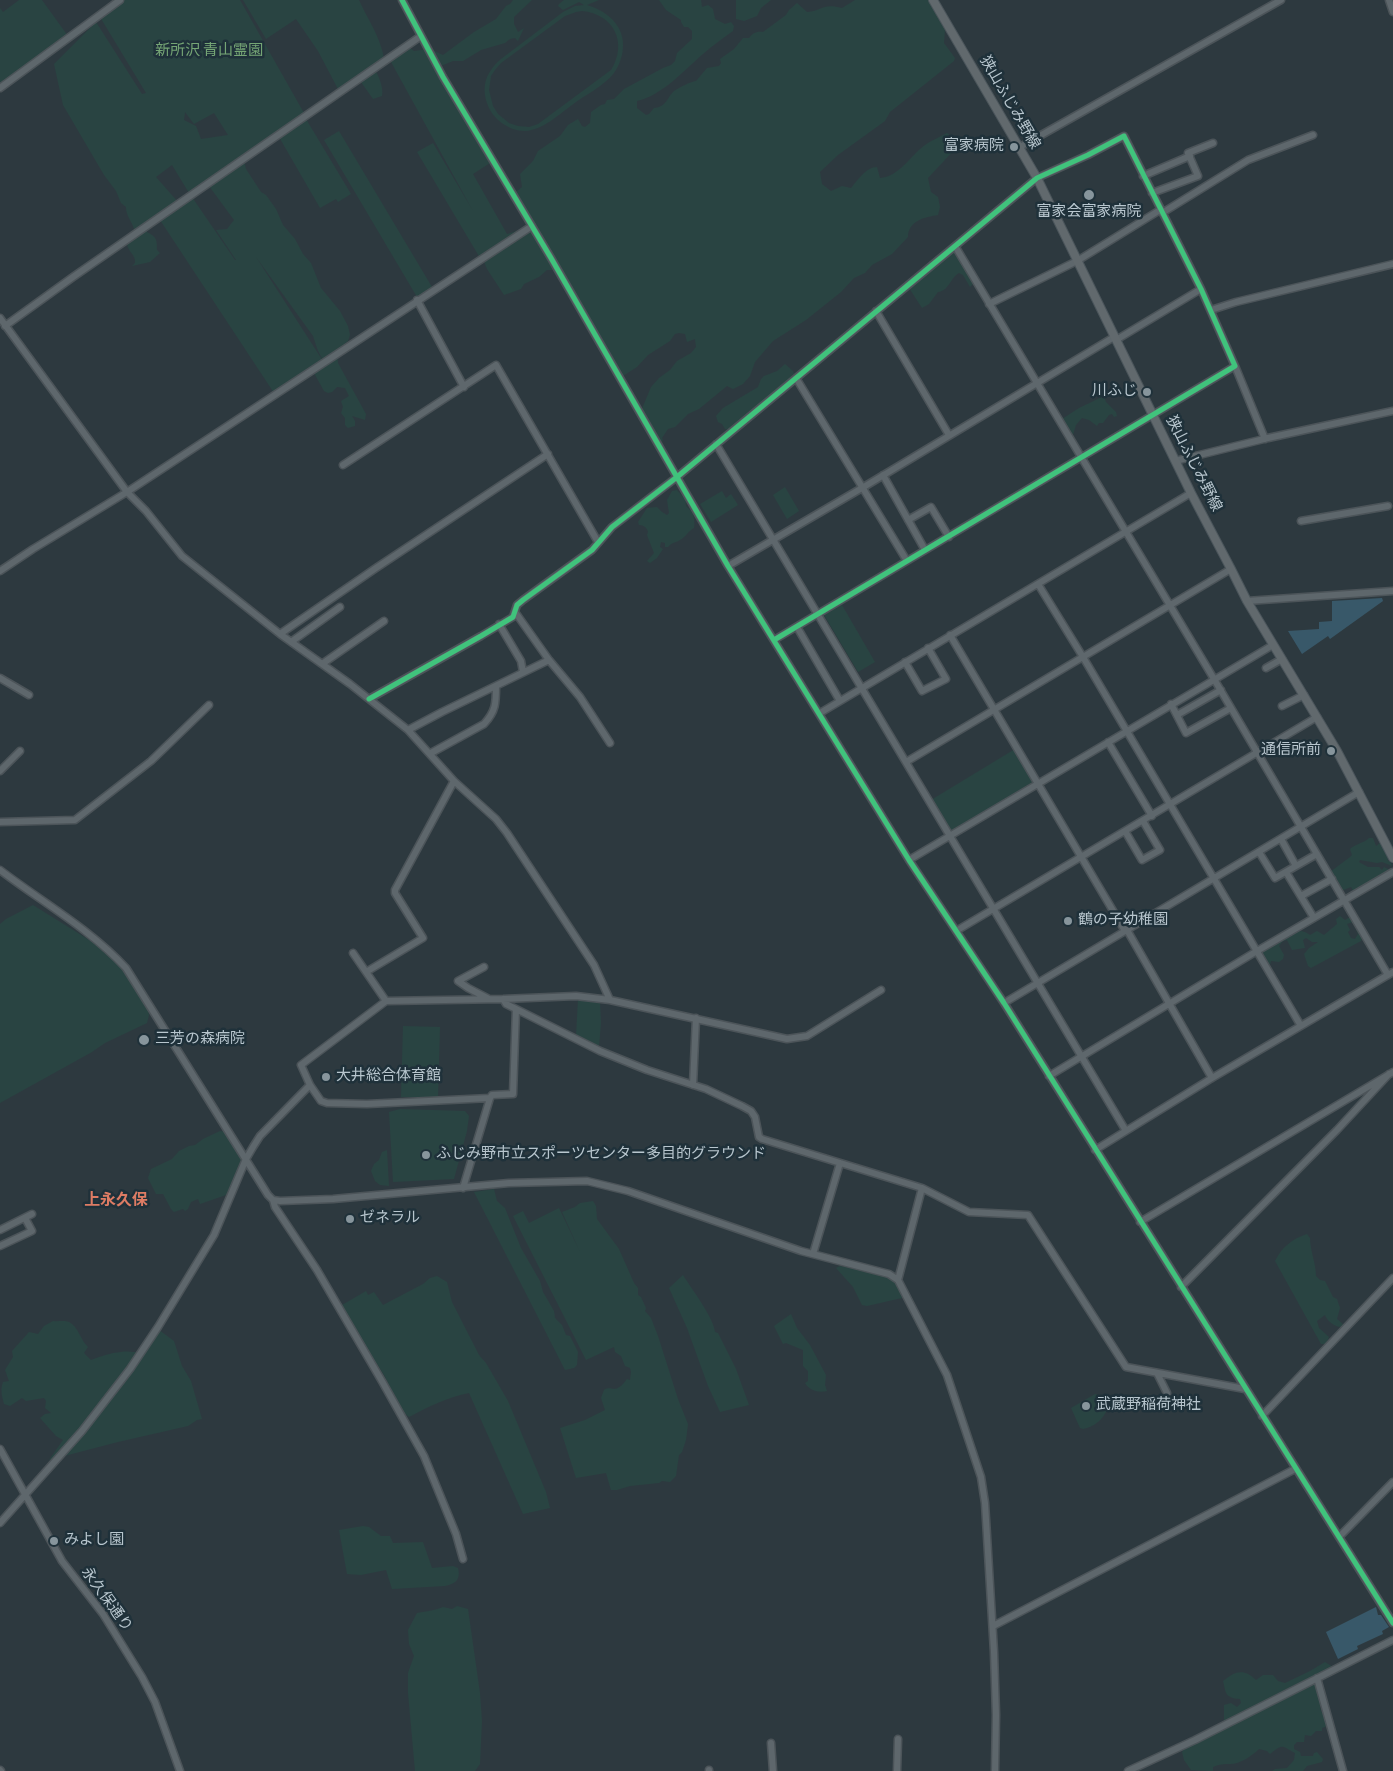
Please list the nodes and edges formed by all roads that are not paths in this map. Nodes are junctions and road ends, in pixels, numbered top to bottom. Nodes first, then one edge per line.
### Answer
1 (120, 0) edge
2 (402, 0) edge
3 (933, 0) edge
4 (1281, 0) edge
5 (1389, 0) edge
6 (1393, 12) edge
7 (421, 36) junction
8 (0, 88) edge
9 (1313, 135) dead end
10 (1212, 142) dead end
11 (1020, 147) junction
12 (1190, 156) junction
13 (1143, 176) junction
14 (1198, 176) junction
15 (1036, 178) junction
16 (1203, 187) junction
17 (1152, 193) junction
18 (1161, 211) junction
19 (532, 226) junction
20 (955, 246) junction
21 (1077, 261) junction
22 (1393, 264) edge
23 (1201, 289) junction
24 (418, 300) junction
25 (989, 304) junction
26 (1211, 310) junction
27 (876, 311) junction
28 (0, 318) edge
29 (5, 326) junction
30 (1115, 338) junction
31 (1235, 366) junction
32 (796, 378) junction
33 (1036, 383) junction
34 (464, 387) junction
35 (1393, 411) edge
36 (1153, 416) junction
37 (949, 435) junction
38 (1265, 439) junction
39 (716, 444) junction
40 (548, 454) junction
41 (1081, 458) junction
42 (1175, 461) junction
43 (343, 464) dead end
44 (883, 475) junction
45 (677, 477) junction
46 (862, 488) junction
47 (127, 492) junction
48 (1191, 493) junction
49 (1388, 506) dead end
50 (908, 520) junction
51 (1300, 521) dead end
52 (1126, 531) junction
53 (948, 536) junction
54 (773, 540) junction
55 (598, 542) junction
56 (925, 550) junction
57 (907, 561) junction
58 (728, 566) junction
59 (1231, 569) junction
60 (0, 571) edge
61 (1038, 584) junction
62 (1393, 591) edge
63 (1247, 600) junction
64 (1170, 605) junction
65 (340, 608) dead end
66 (515, 612) junction
67 (818, 614) junction
68 (384, 620) dead end
69 (499, 624) junction
70 (797, 627) junction
71 (280, 634) junction
72 (950, 635) junction
73 (774, 640) junction
74 (290, 642) junction
75 (1274, 645) junction
76 (928, 648) junction
77 (1083, 657) junction
78 (1282, 658) junction
79 (549, 660) junction
80 (905, 662) junction
81 (322, 664) junction
82 (1266, 668) dead end
83 (523, 672) junction
84 (0, 678) edge
85 (1214, 679) junction
86 (496, 686) junction
87 (862, 688) junction
88 (1221, 690) junction
89 (29, 695) dead end
90 (1304, 695) junction
91 (369, 699) junction
92 (840, 701) junction
93 (1171, 704) junction
94 (209, 705) dead end
95 (1282, 706) dead end
96 (1231, 708) junction
97 (994, 710) junction
98 (820, 713) junction
99 (1177, 715) junction
100 (1317, 717) junction
101 (408, 730) junction
102 (1126, 732) junction
103 (1108, 742) junction
104 (610, 743) dead end
105 (20, 751) dead end
106 (1257, 752) junction
107 (430, 753) junction
108 (906, 762) junction
109 (0, 771) edge
110 (454, 781) junction
111 (1038, 784) junction
112 (1359, 792) junction
113 (1170, 805) junction
114 (1152, 816) junction
115 (1143, 821) junction
116 (0, 822) edge
117 (1300, 827) junction
118 (1126, 831) junction
119 (951, 835) junction
120 (1280, 839) junction
121 (1259, 852) junction
122 (1317, 854) junction
123 (1082, 857) junction
124 (1393, 858) edge
125 (909, 860) junction
126 (1296, 866) junction
127 (0, 870) edge
128 (1286, 872) junction
129 (1393, 872) edge
130 (1332, 878) junction
131 (1213, 879) junction
132 (1301, 896) junction
133 (1344, 900) junction
134 (994, 909) junction
135 (1314, 918) junction
136 (956, 931) junction
137 (1126, 931) junction
138 (1257, 951) junction
139 (353, 953) dead end
140 (484, 967) dead end
141 (366, 972) junction
142 (1390, 973) edge
143 (1038, 983) junction
144 (880, 990) dead end
145 (490, 999) junction
146 (503, 999) junction
147 (610, 1000) junction
148 (386, 1001) junction
149 (1004, 1003) junction
150 (1169, 1004) junction
151 (516, 1009) junction
152 (696, 1018) junction
153 (1301, 1026) junction
154 (1081, 1056) junction
155 (1391, 1073) edge
156 (1049, 1076) junction
157 (1212, 1078) junction
158 (310, 1085) junction
159 (693, 1085) junction
160 (490, 1098) junction
161 (1126, 1132) junction
162 (1095, 1150) junction
163 (246, 1159) junction
164 (840, 1163) junction
165 (462, 1188) junction
166 (922, 1188) junction
167 (273, 1200) junction
168 (1140, 1222) junction
169 (0, 1230) edge
170 (0, 1246) edge
171 (813, 1254) junction
172 (1393, 1278) edge
173 (898, 1280) junction
174 (1181, 1287) junction
175 (1156, 1373) junction
176 (1245, 1389) junction
177 (1167, 1393) dead end
178 (1262, 1416) junction
179 (0, 1449) edge
180 (1295, 1469) junction
181 (1393, 1482) edge
182 (25, 1494) junction
183 (0, 1523) edge
184 (1339, 1537) junction
185 (462, 1559) dead end
186 (1393, 1623) edge
187 (993, 1626) junction
188 (1393, 1640) edge
189 (1317, 1678) junction
190 (898, 1739) dead end
191 (771, 1743) dead end
192 (180, 1771) edge
193 (773, 1771) edge
194 (897, 1771) edge
195 (994, 1771) edge
196 (1128, 1771) edge
197 (1343, 1771) edge

1 - 8 street
2 - 7 street
3 - 11 main road, 狭山ふじみ野線
4 - 11 street
5 - 6 street
7 - 19 street
7 - 29 street
9 - 16 street
10 - 12 street
11 - 15 main road, 狭山ふじみ野線
12 - 13 street
12 - 14 street
13 - 15 street
13 - 17 street
14 - 16 street
14 - 17 street
15 - 20 street
15 - 21 main road, 狭山ふじみ野線
16 - 18 street
17 - 18 street
18 - 21 street
18 - 23 street
19 - 24 street
19 - 45 street
20 - 25 street
20 - 27 street
21 - 25 street
21 - 30 main road, 狭山ふじみ野線
22 - 26 street
23 - 26 street
23 - 30 street
24 - 34 street
24 - 47 street
25 - 33 street
26 - 31 street
27 - 32 street
27 - 37 street
28 - 29 street
29 - 47 street
30 - 33 street
30 - 36 main road, 狭山ふじみ野線
31 - 36 street
31 - 38 street
32 - 39 street
32 - 46 street
33 - 37 street
33 - 41 street
34 - 40 street
34 - 43 street
35 - 38 street
36 - 41 street
36 - 42 main road, 狭山ふじみ野線
37 - 44 street
38 - 42 street
39 - 45 street
39 - 54 street
40 - 55 street
40 - 71 street
41 - 52 street
41 - 53 street
42 - 48 main road, 狭山ふじみ野線
44 - 46 street
44 - 50 street
45 - 55 street
45 - 58 street
46 - 54 street
46 - 57 street
47 - 60 street
47 - 71 street
48 - 52 street
48 - 59 main road, 狭山ふじみ野線
49 - 51 street
50 - 53 street
50 - 56 street
52 - 61 street
52 - 64 street
53 - 56 street
54 - 58 street
54 - 67 street
55 - 66 street
56 - 57 street
57 - 67 street
58 - 73 street
59 - 63 main road, 狭山ふじみ野線
59 - 64 street
61 - 72 street
61 - 77 street
62 - 63 street
63 - 75 main road, 狭山ふじみ野線
64 - 77 street
64 - 85 street
65 - 74 street
66 - 69 street
66 - 79 street
67 - 70 street
67 - 87 street
68 - 81 street
69 - 83 street
69 - 91 street
70 - 73 street
70 - 92 street
71 - 74 street
72 - 76 street
72 - 97 street
73 - 98 street
74 - 81 street
75 - 78 main road, 狭山ふじみ野線
75 - 85 street
76 - 80 street
76 - 80 street
77 - 97 street
77 - 102 street
78 - 82 street
78 - 90 main road, 狭山ふじみ野線
79 - 83 street
79 - 104 street
80 - 87 street
81 - 91 street
83 - 86 street
84 - 89 street
85 - 88 street
85 - 93 street
86 - 101 street
86 - 107 street
87 - 92 street
87 - 108 street
88 - 96 street
88 - 99 street
90 - 95 street
90 - 100 main road, 狭山ふじみ野線
91 - 101 street
92 - 98 street
93 - 99 street
93 - 102 street
94 - 116 street
96 - 99 street
96 - 106 street
97 - 108 street
97 - 111 street
98 - 125 street
100 - 106 street
100 - 112 main road, 狭山ふじみ野線
101 - 107 street
102 - 103 street
102 - 113 street
103 - 111 street
103 - 114 street
105 - 109 street
106 - 113 street
106 - 117 street
107 - 110 street
108 - 119 street
110 - 141 street
110 - 147 street
111 - 119 street
111 - 123 street
112 - 117 street
112 - 124 main road, 狭山ふじみ野線
113 - 114 street
113 - 131 street
114 - 115 street
115 - 118 street
115 - 118 street
117 - 120 street
117 - 122 street
118 - 123 street
119 - 125 street
119 - 134 street
120 - 121 street
120 - 126 street
121 - 128 street
121 - 131 street
122 - 126 street
122 - 130 street
123 - 134 street
123 - 137 street
125 - 136 street
126 - 128 street
127 - 163 street
128 - 132 street
129 - 133 street
130 - 132 street
130 - 133 street
131 - 137 street
131 - 138 street
132 - 135 street
133 - 135 street
133 - 142 street
134 - 136 street
134 - 143 street
135 - 138 street
136 - 149 street
137 - 143 street
137 - 150 street
138 - 150 street
138 - 153 street
139 - 141 street
140 - 145 street
141 - 148 street
142 - 153 street
143 - 149 street
143 - 154 street
144 - 152 street
145 - 146 street
145 - 148 street
146 - 147 street
146 - 151 street
147 - 152 street
148 - 158 street
149 - 156 street
150 - 154 street
150 - 157 street
151 - 159 street
151 - 160 street
152 - 159 street
153 - 157 street
154 - 156 street
154 - 161 street
155 - 168 street
155 - 174 street
156 - 162 street
157 - 161 street
158 - 160 street
158 - 163 street
159 - 164 street
160 - 165 street
161 - 162 street
162 - 168 street
163 - 167 street
163 - 182 street
164 - 166 street
164 - 171 street
165 - 167 street
165 - 171 street
166 - 173 street
166 - 175 street
167 - 185 street
168 - 174 street
169 - 170 street
171 - 173 street
172 - 178 street
173 - 187 street
174 - 176 street
175 - 176 street
175 - 177 street
176 - 178 street
178 - 180 street
179 - 182 street, 永久保通り
180 - 184 street
180 - 187 street
181 - 184 street
182 - 183 street
182 - 192 street, 永久保通り
184 - 186 street
187 - 195 street
188 - 189 street
189 - 196 street
189 - 197 street
190 - 194 street
191 - 193 street

